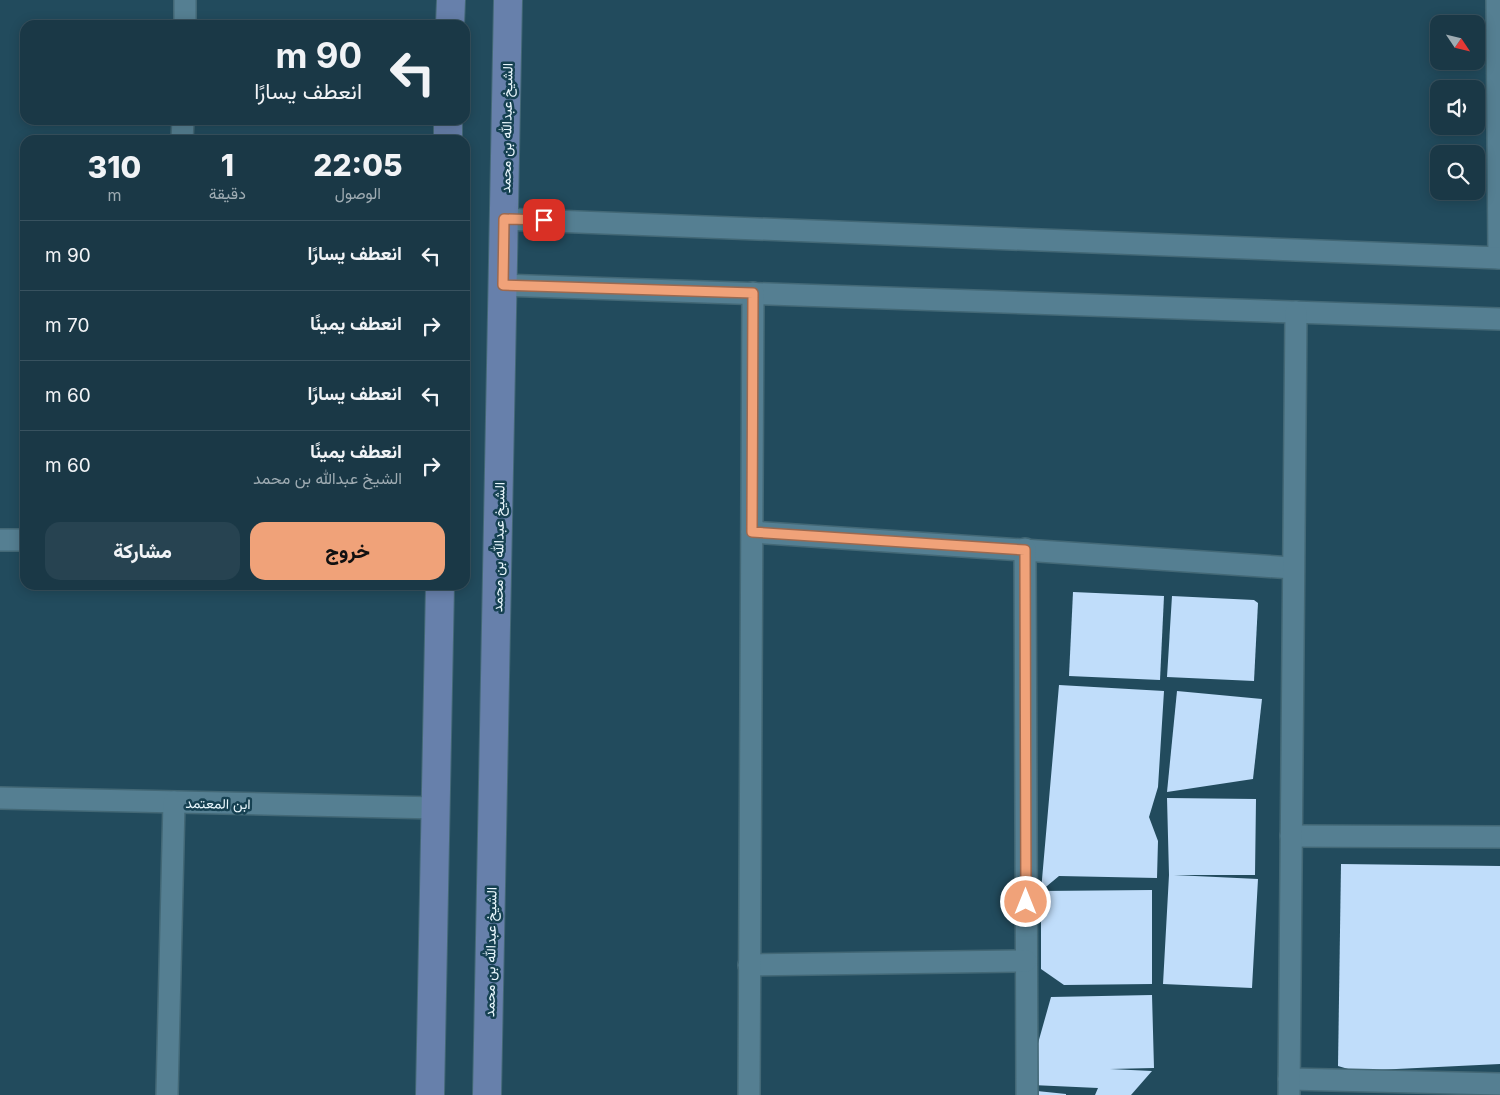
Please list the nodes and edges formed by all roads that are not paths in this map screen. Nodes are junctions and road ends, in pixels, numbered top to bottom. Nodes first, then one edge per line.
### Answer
1 (185, 0) edge
2 (451, 0) edge
3 (508, 0) edge
4 (1497, 0) edge
5 (185, 20) edge
6 (450, 20) edge
7 (504, 219) junction
8 (1500, 258) edge
9 (503, 285) junction
10 (753, 293) junction
11 (1296, 312) junction
12 (1500, 319) edge
13 (752, 532) junction
14 (0, 540) edge
15 (20, 540) edge
16 (1025, 550) junction
17 (1294, 568) junction
18 (440, 590) edge
19 (0, 798) edge
20 (174, 802) junction
21 (436, 808) junction
22 (1291, 836) junction
23 (1500, 837) edge
24 (1026, 961) junction
25 (749, 965) junction
26 (1500, 1084) edge
27 (1289, 1087) edge
28 (167, 1095) edge
29 (430, 1095) edge
30 (487, 1095) edge
31 (749, 1095) edge
32 (1027, 1095) edge

1 - 5 street
2 - 6 main road
3 - 7 main road, الشيخ عبدالله بن محمد
4 - 8 street
7 - 8 street
7 - 9 main road, الشيخ عبدالله بن محمد
9 - 10 street
9 - 30 main road, الشيخ عبدالله بن محمد
10 - 11 street
10 - 13 street
11 - 12 street
11 - 17 street
13 - 16 street
13 - 25 street
14 - 15 street
16 - 17 street
16 - 24 street
17 - 22 street
18 - 21 main road
19 - 20 street, ابن المعتمد
20 - 21 street, ابن المعتمد
20 - 28 street
21 - 29 main road
22 - 23 street
22 - 27 street
24 - 25 street
24 - 32 street
25 - 31 street
26 - 27 street

